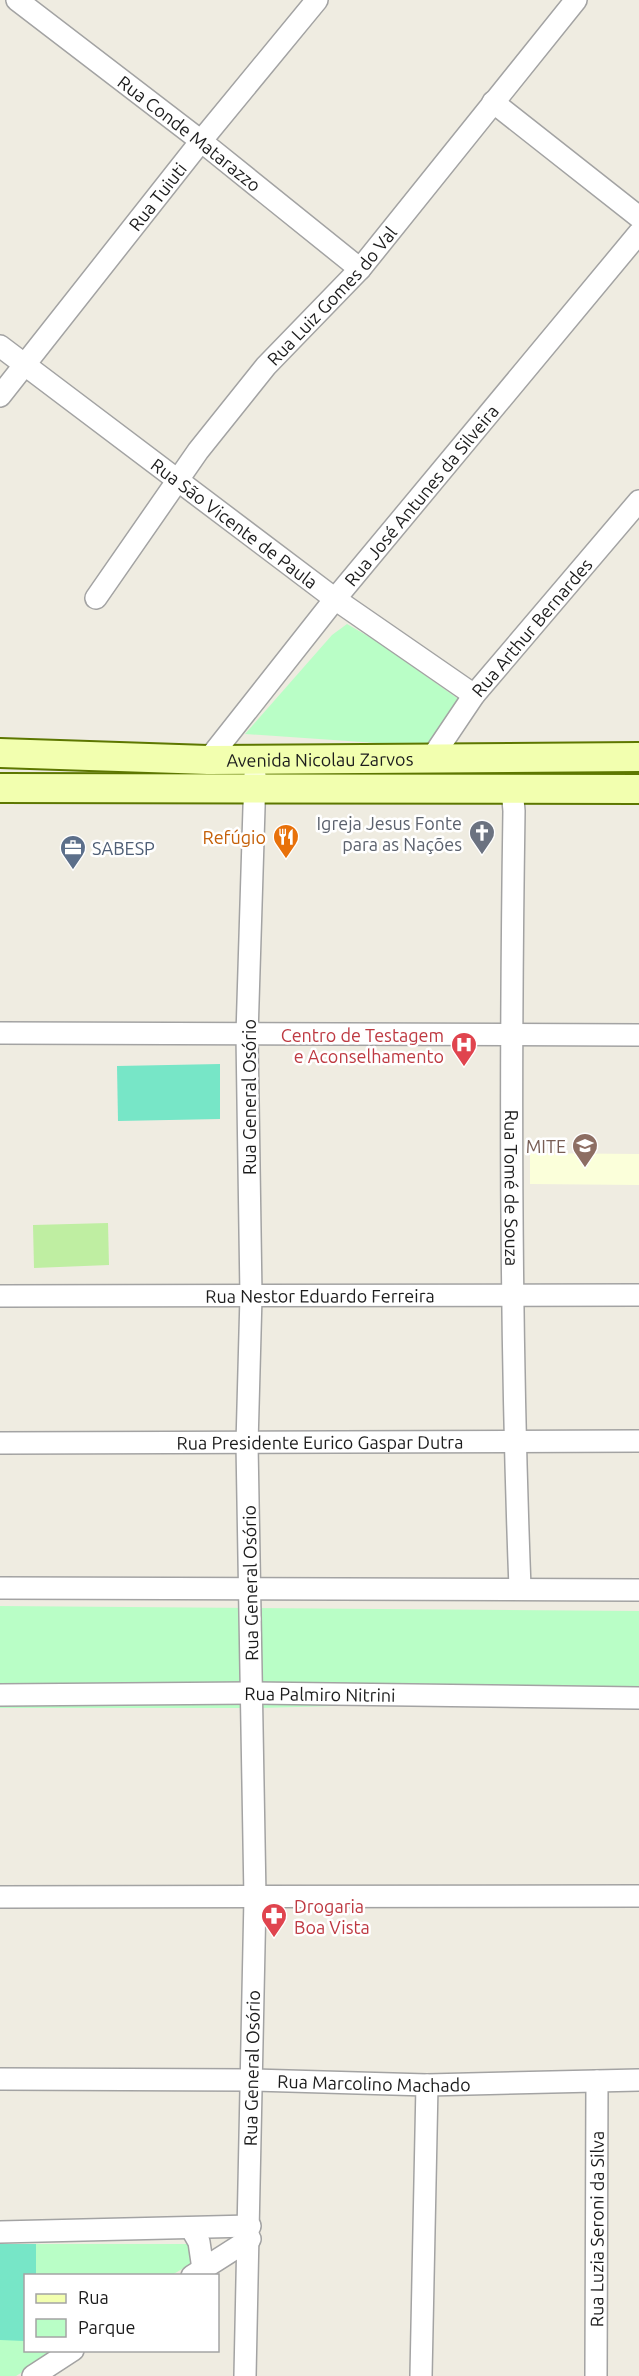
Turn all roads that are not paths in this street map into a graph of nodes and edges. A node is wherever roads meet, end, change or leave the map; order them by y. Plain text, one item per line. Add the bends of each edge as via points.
1 (17, 0) edge
2 (317, 0) edge
3 (576, 0) edge
4 (493, 102) junction
5 (201, 141) junction
6 (639, 217) edge
7 (639, 233) edge
8 (360, 269) junction
9 (0, 346) edge
10 (25, 364) junction
11 (0, 396) edge
12 (177, 481) junction
13 (639, 501) edge
14 (96, 598) dead end
15 (335, 599) junction
16 (474, 695) junction
17 (0, 753) edge
18 (639, 757) edge
19 (510, 758) junction
20 (431, 759) junction
21 (208, 760) junction
22 (255, 760) junction
23 (0, 788) edge
24 (512, 788) junction
25 (255, 789) junction
26 (639, 789) edge
27 (0, 1033) edge
28 (511, 1034) junction
29 (248, 1035) junction
30 (639, 1035) edge
31 (639, 1295) edge
32 (0, 1296) edge
33 (251, 1296) junction
34 (511, 1296) junction
35 (639, 1441) edge
36 (0, 1443) edge
37 (514, 1443) junction
38 (247, 1444) junction
39 (0, 1588) edge
40 (520, 1588) junction
41 (252, 1589) junction
42 (639, 1590) edge
43 (250, 1693) junction
44 (0, 1695) edge
45 (639, 1698) edge
46 (639, 1896) edge
47 (0, 1897) edge
48 (255, 1898) junction
49 (0, 2079) edge
50 (252, 2080) junction
51 (639, 2080) edge
52 (597, 2081) junction
53 (427, 2085) junction
54 (191, 2228) junction
55 (0, 2232) edge
56 (250, 2232) junction
57 (197, 2272) edge
58 (70, 2352) edge
59 (33, 2376) edge
60 (245, 2376) edge
61 (421, 2376) edge
62 (596, 2376) edge

1 - 5 street, Rua Conde Matarazzo
2 - 5 street, Rua Tuiuti
3 - 4 street, Rua Luiz Gomes do Val
4 - 6 street
4 - 8 street, Rua Luiz Gomes do Val
5 - 8 street, Rua Conde Matarazzo
5 - 10 street, Rua Tuiuti
7 - 15 street, Rua José Antunes da Silveira
8 - 12 street, Rua Luiz Gomes do Val via 266,366
9 - 10 street, Rua São Vicente de Paula
10 - 11 street, Rua Tuiuti
10 - 12 street, Rua São Vicente de Paula
12 - 14 street, Rua Luiz Gomes do Val
12 - 15 street, Rua São Vicente de Paula
13 - 16 street, Rua Arthur Bernardes
15 - 16 street, Rua São Vicente de Paula
15 - 21 street, Rua José Antunes da Silveira
16 - 20 street, Rua Arthur Bernardes
17 - 21 main road, Avenida Nicolau Zarvos
18 - 19 main road, Avenida Nicolau Zarvos
19 - 20 main road, Avenida Nicolau Zarvos
19 - 24 main road
20 - 22 main road, Avenida Nicolau Zarvos
21 - 22 main road, Avenida Nicolau Zarvos
22 - 25 street, Rua General Osório
23 - 25 main road, Avenida Nicolau Zarvos
24 - 25 main road, Avenida Nicolau Zarvos
24 - 26 main road, Avenida Nicolau Zarvos
24 - 28 street, Rua Tomé de Souza
25 - 29 street, Rua General Osório
27 - 29 street
28 - 29 street
28 - 30 street
28 - 34 street, Rua Tomé de Souza
29 - 33 street, Rua General Osório
31 - 34 street, Rua Nestor Eduardo Ferreira
32 - 33 street, Rua Nestor Eduardo Ferreira
33 - 34 street, Rua Nestor Eduardo Ferreira
33 - 38 street, Rua General Osório
34 - 37 street, Rua Tomé de Souza
35 - 37 street, Rua Presidente Eurico Gaspar Dutra
36 - 38 street, Rua Presidente Eurico Gaspar Dutra
37 - 38 street, Rua Presidente Eurico Gaspar Dutra
37 - 40 street, Rua Tomé de Souza
38 - 41 street, Rua General Osório
39 - 41 street
40 - 41 street
40 - 42 street
41 - 43 street, Rua General Osório
43 - 44 street, Rua Palmiro Nitrini
43 - 45 street, Rua Palmiro Nitrini
43 - 48 street, Rua General Osório
46 - 48 street
47 - 48 street
48 - 50 street, Rua General Osório
49 - 50 street, Rua Marcolino Machado
50 - 53 street, Rua Marcolino Machado
50 - 56 street, Rua General Osório
51 - 52 street, Rua Marcolino Machado
52 - 53 street, Rua Marcolino Machado
52 - 62 street, Rua Luzia Seroni da Silva
53 - 61 street
54 - 55 street
54 - 56 street
54 - 57 street via 199,2242
56 - 57 street
56 - 60 street, Rua General Osório
58 - 59 street

